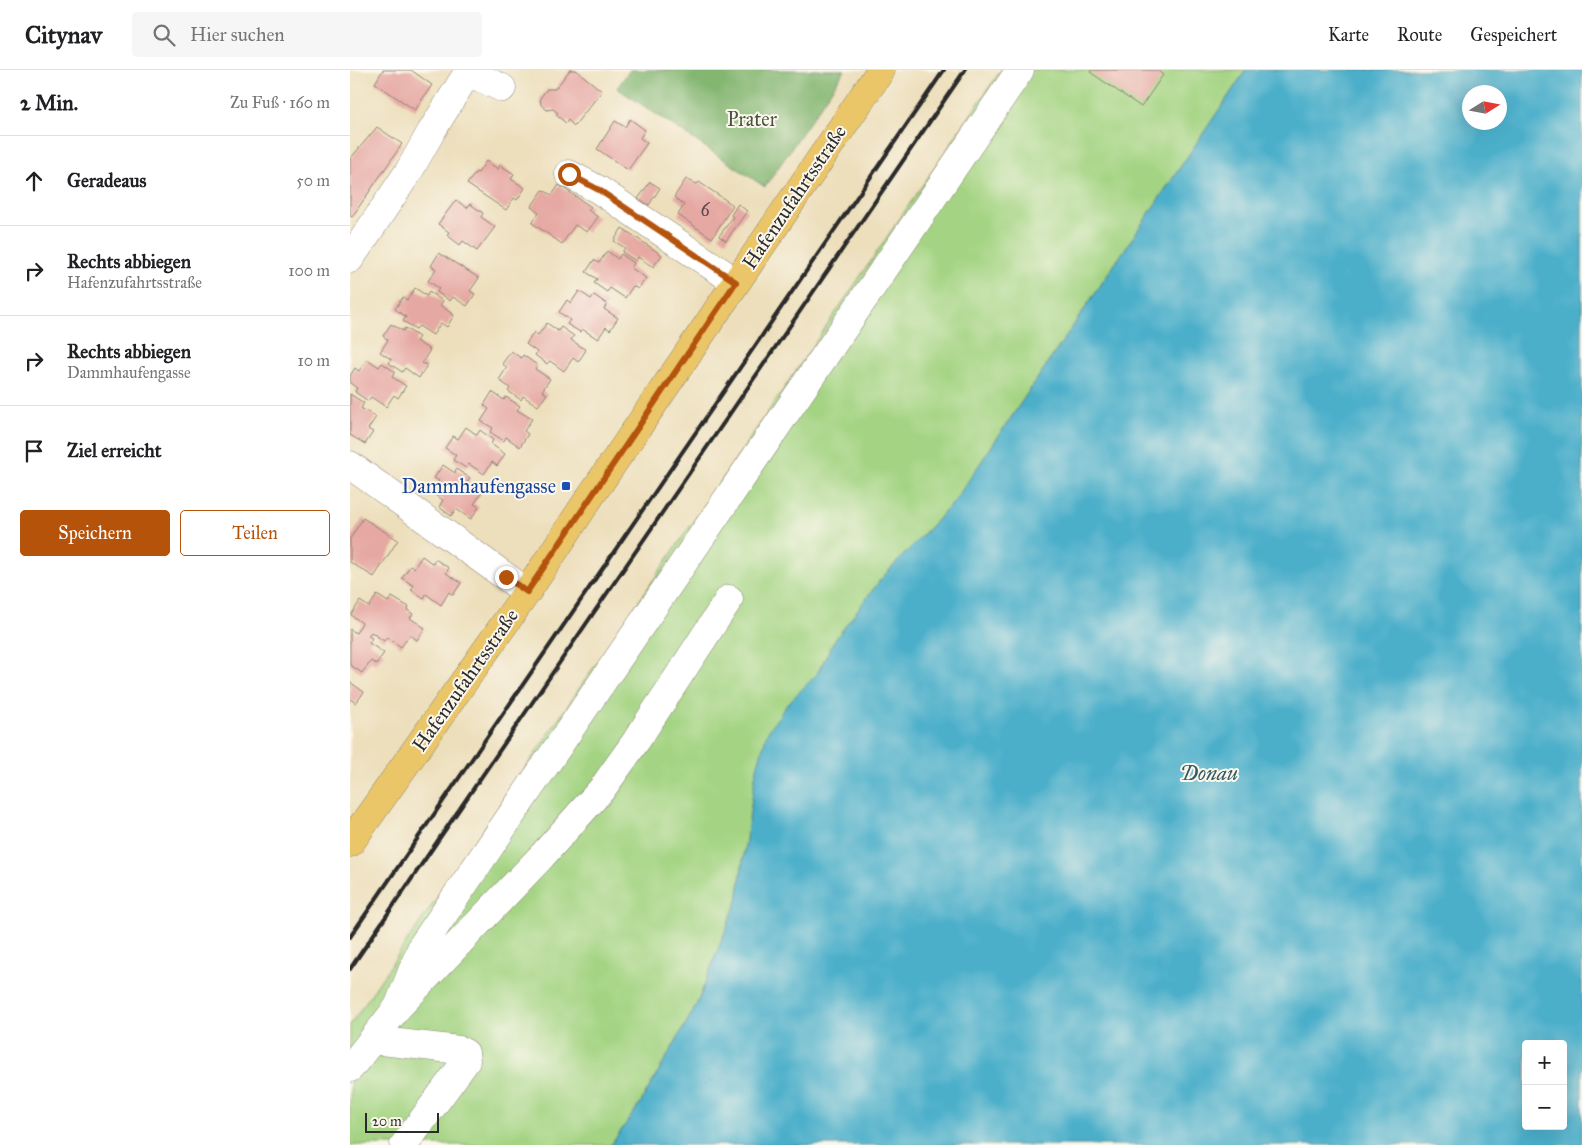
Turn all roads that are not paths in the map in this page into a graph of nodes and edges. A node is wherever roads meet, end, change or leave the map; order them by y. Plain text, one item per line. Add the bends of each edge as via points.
1 (881, 70) edge
2 (1020, 70) edge
3 (502, 88) dead end
4 (569, 174) dead end
5 (350, 259) edge
6 (736, 282) junction
7 (350, 465) edge
8 (527, 592) junction
9 (729, 598) dead end
10 (350, 843) edge
11 (398, 1007) junction
12 (372, 1040) junction
13 (350, 1068) edge
14 (404, 1145) edge

1 - 6 main road, Hafenzufahrtsstraße
2 - 11 street via 422,946
3 - 5 street via 468,72 409,171
4 - 6 street via 599,190
6 - 8 main road, Hafenzufahrtsstraße
7 - 8 street
8 - 10 main road, Hafenzufahrtsstraße
9 - 11 street via 602,789
11 - 12 street
12 - 13 street
12 - 14 street via 459,1050 465,1054 466,1061

